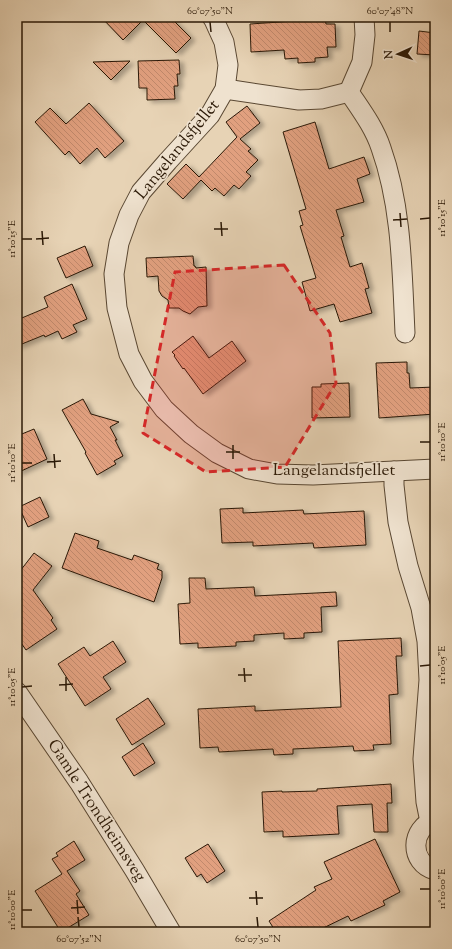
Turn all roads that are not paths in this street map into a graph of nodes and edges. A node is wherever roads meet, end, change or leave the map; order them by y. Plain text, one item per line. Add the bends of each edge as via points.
1 (212, 17) edge
2 (364, 17) edge
3 (225, 89) junction
4 (349, 92) junction
5 (405, 333) dead end
6 (435, 469) edge
7 (394, 471) junction
8 (17, 692) edge
9 (432, 821) edge
10 (435, 870) edge
11 (171, 932) edge

1 - 3 street, Langelandsfjellet via 224,42 228,65
2 - 4 street via 362,62
3 - 4 street, Langelandsfjellet via 299,100 321,99
3 - 7 street, Langelandsfjellet via 210,115 142,192 129,215 119,243 114,274 117,308 129,354 143,381 164,409 191,434 218,453 249,469 277,474 314,475
4 - 5 street via 371,125 381,147 391,182 400,238
6 - 7 street, Langelandsfjellet
7 - 9 street via 398,522 427,641 429,680 423,759 426,802
8 - 11 street, Gamle Trondheimsveg via 79,782
9 - 10 street via 418,835 416,844 420,859

